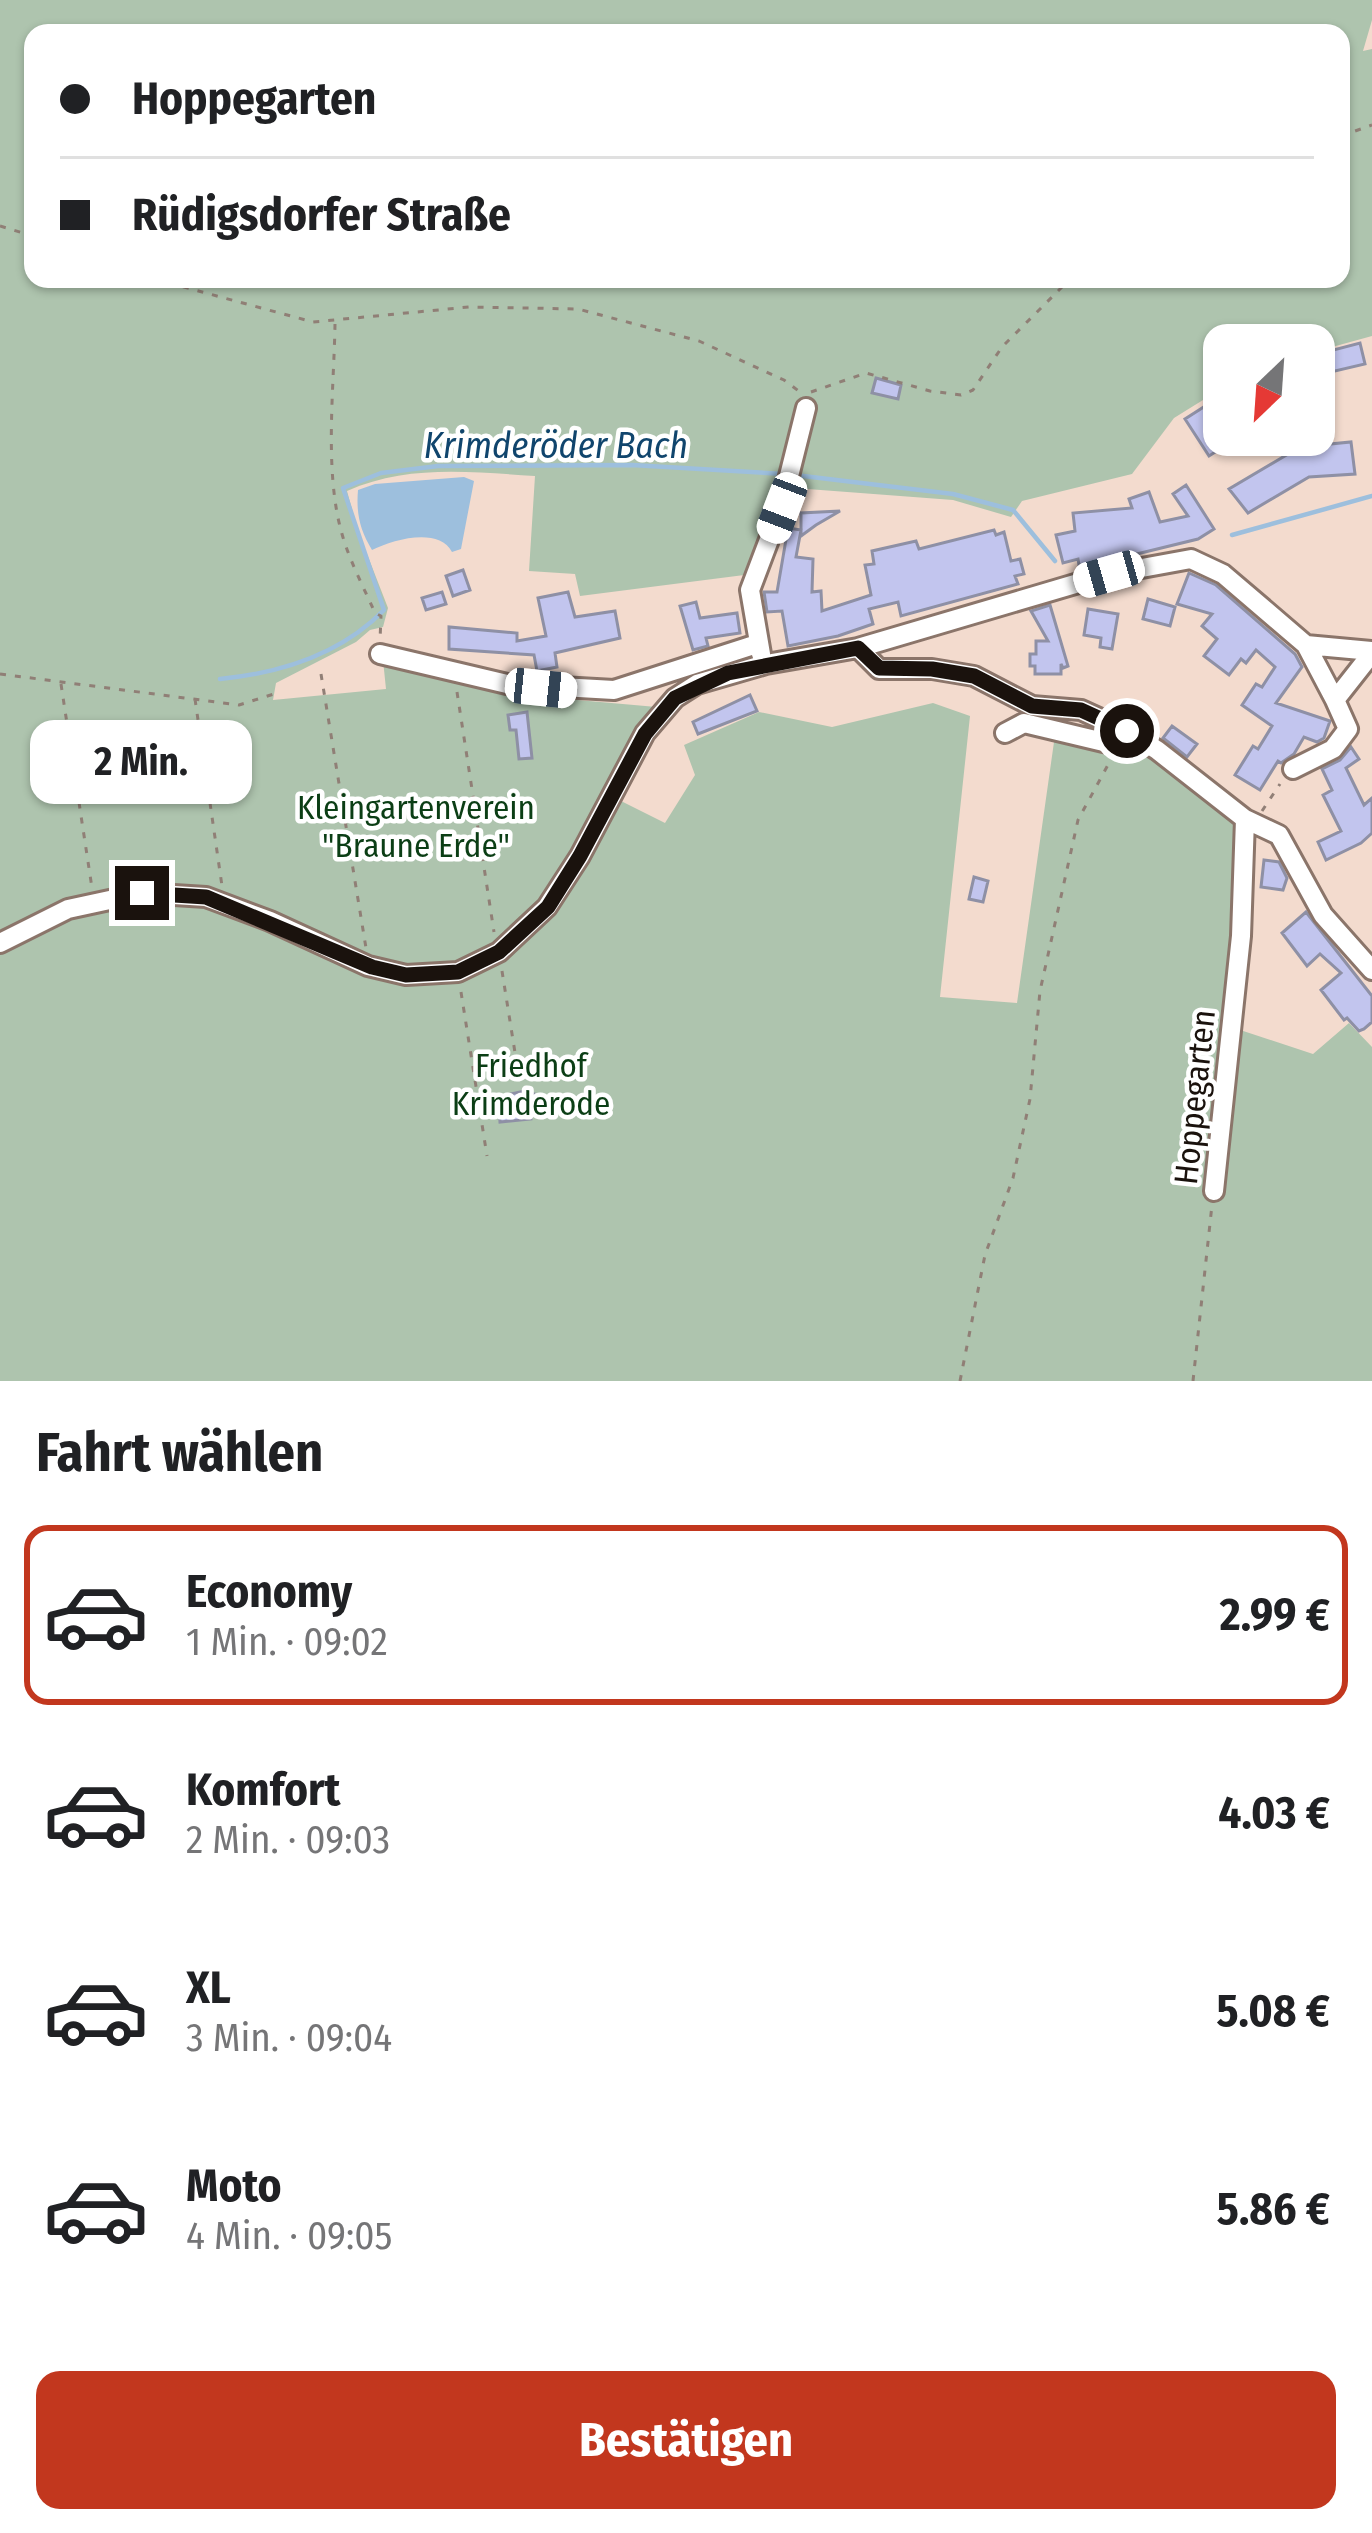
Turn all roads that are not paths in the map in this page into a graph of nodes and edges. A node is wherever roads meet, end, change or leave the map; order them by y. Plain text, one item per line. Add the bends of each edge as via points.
1 (806, 408) dead end
2 (757, 644) junction
3 (1306, 645) junction
4 (858, 648) junction
5 (1372, 652) edge
6 (380, 655) road end
7 (766, 664) junction
8 (1335, 700) junction
9 (1005, 733) dead end
10 (1120, 738) junction
11 (1293, 769) road end
12 (1250, 820) junction
13 (0, 943) edge
14 (1372, 970) edge
15 (1214, 1191) road end

1 - 2 street via 750,590
2 - 6 street via 614,690 507,684
2 - 7 street
3 - 4 street via 1223,574 1191,559 1109,574
3 - 5 street
3 - 8 street
4 - 7 street
4 - 10 street via 879,668 974,676 1032,706 1081,710
5 - 8 street
7 - 13 street via 697,684 658,714 548,907 499,952 458,972 406,975 372,967 206,897 142,893 68,909
8 - 11 street via 1348,729 1333,749
9 - 10 street via 1024,723
10 - 12 street
12 - 14 street via 1279,835 1323,915
12 - 15 street, Hoppegarten

